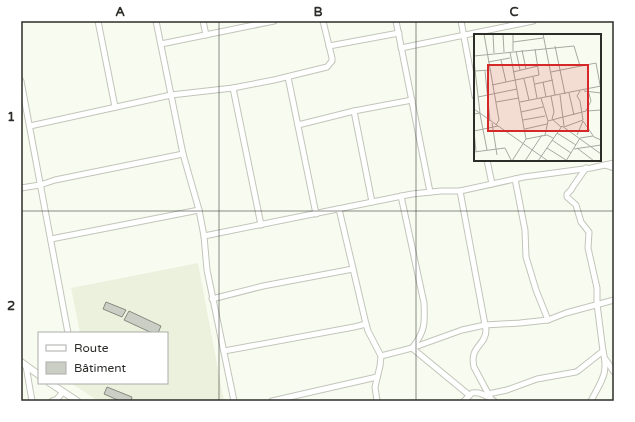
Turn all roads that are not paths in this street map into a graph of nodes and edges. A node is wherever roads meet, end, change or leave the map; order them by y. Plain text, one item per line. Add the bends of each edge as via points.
1 (98, 21) edge
2 (156, 21) edge
3 (203, 21) edge
4 (244, 21) edge
5 (274, 21) edge
6 (324, 21) edge
7 (396, 21) edge
8 (461, 21) edge
9 (533, 21) edge
10 (245, 27) junction
11 (399, 33) junction
12 (206, 35) junction
13 (463, 35) junction
14 (161, 44) junction
15 (329, 46) junction
16 (401, 48) junction
17 (288, 77) junction
18 (21, 81) edge
19 (233, 88) junction
20 (474, 91) edge
21 (171, 95) junction
22 (412, 100) junction
23 (115, 107) junction
24 (354, 111) junction
25 (298, 125) junction
26 (30, 126) junction
27 (183, 154) junction
28 (487, 161) edge
29 (614, 163) edge
30 (604, 165) junction
31 (586, 168) junction
32 (614, 168) edge
33 (515, 179) junction
34 (492, 184) junction
35 (40, 185) junction
36 (21, 188) edge
37 (460, 191) junction
38 (430, 192) junction
39 (401, 196) junction
40 (372, 202) junction
41 (339, 209) junction
42 (199, 210) junction
43 (316, 214) junction
44 (261, 225) junction
45 (204, 236) junction
46 (51, 239) junction
47 (352, 269) junction
48 (212, 299) junction
49 (614, 300) edge
50 (597, 304) junction
51 (548, 320) junction
52 (366, 324) junction
53 (485, 325) junction
54 (68, 332) edge
55 (412, 348) junction
56 (224, 351) junction
57 (603, 351) junction
58 (381, 356) junction
59 (605, 359) junction
60 (24, 364) edge
61 (614, 372) edge
62 (38, 374) edge
63 (377, 377) junction
64 (54, 384) edge
65 (63, 392) junction
66 (469, 395) junction
67 (491, 398) edge
68 (32, 401) edge
69 (52, 401) edge
70 (76, 401) edge
71 (234, 401) edge
72 (272, 401) edge
73 (377, 401) edge
74 (464, 401) edge
75 (591, 401) edge

1 - 23 street
2 - 14 street
3 - 12 street
4 - 10 street
5 - 10 street
6 - 15 street
7 - 11 street
8 - 13 street
9 - 13 street
10 - 12 street
11 - 15 street
11 - 16 street
12 - 14 street
13 - 16 street
13 - 20 street
14 - 21 street
15 - 17 street via 332,61 327,67
16 - 22 street
17 - 19 street
17 - 25 street
18 - 26 street
19 - 21 street
19 - 44 street
21 - 23 street
21 - 27 street
22 - 24 street
22 - 38 street
23 - 26 street
24 - 25 street
24 - 40 street
25 - 43 street
26 - 35 street
27 - 35 street
27 - 42 street
28 - 34 street
29 - 30 street
30 - 31 street
30 - 32 street
31 - 33 street
31 - 50 street via 567,197 576,205 581,222 589,232 588,248 597,288
33 - 34 street
33 - 51 street via 525,230 526,257
34 - 37 street
35 - 36 street
35 - 46 street
37 - 38 street
37 - 53 street
38 - 39 street
39 - 40 street
39 - 55 street via 424,303 423,328
40 - 41 street
41 - 43 street
41 - 47 street
42 - 45 street
42 - 46 street
43 - 44 street
44 - 45 street
45 - 48 street
46 - 54 street
47 - 48 street via 262,286
47 - 52 street
48 - 56 street
49 - 50 street
50 - 51 street
50 - 57 street
51 - 53 street
52 - 56 street
52 - 58 street
53 - 55 street via 462,330
53 - 67 street via 485,336 472,357 474,367
55 - 58 street
55 - 66 street
56 - 71 street
57 - 59 street
57 - 67 street via 579,370 537,379
58 - 63 street
59 - 61 street
59 - 75 street via 603,380
60 - 62 street
60 - 68 street
63 - 72 street
63 - 73 street
64 - 65 street
65 - 69 street
65 - 70 street
66 - 67 street via 482,393
66 - 74 street

